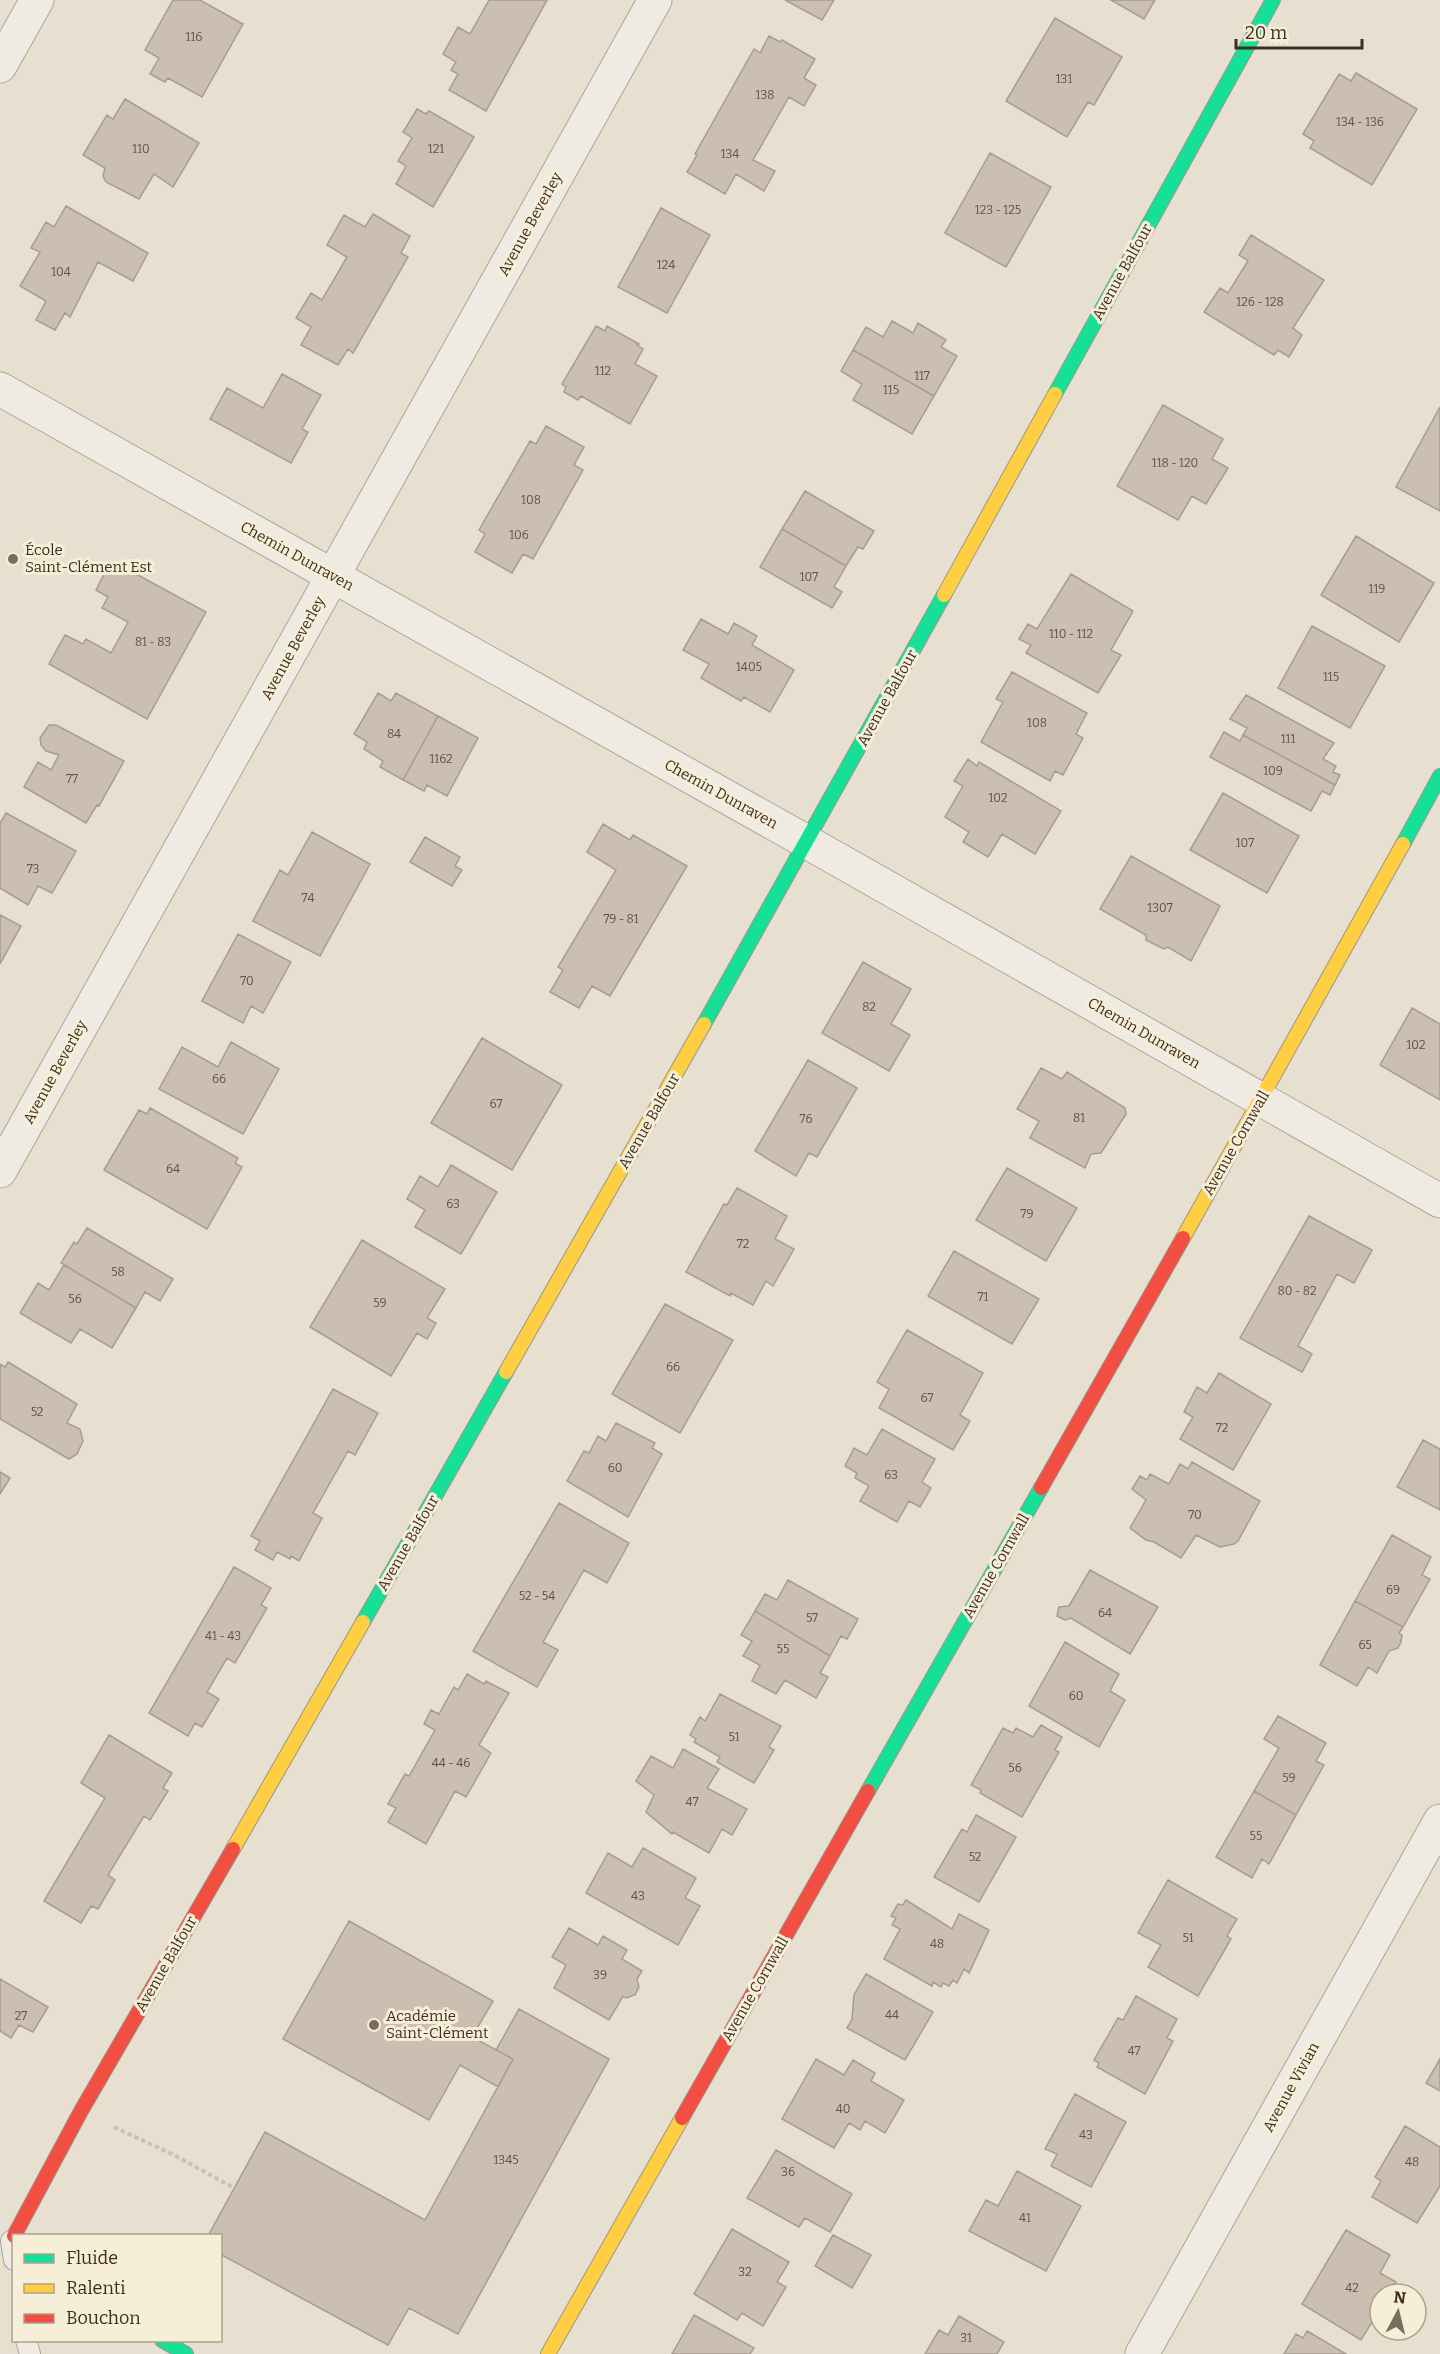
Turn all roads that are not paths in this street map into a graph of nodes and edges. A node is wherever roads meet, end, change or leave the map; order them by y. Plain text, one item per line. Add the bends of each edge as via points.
1 (37, 0) edge
2 (655, 0) edge
3 (1272, 0) edge
4 (0, 66) edge
5 (0, 389) edge
6 (333, 576) junction
7 (1440, 776) edge
8 (807, 842) junction
9 (1261, 1100) junction
10 (0, 1171) edge
11 (1440, 1201) edge
12 (1440, 1821) edge
13 (16, 2234) edge
14 (165, 2342) edge
15 (186, 2354) edge
16 (548, 2354) edge
17 (1142, 2354) edge

1 - 4 street
2 - 6 street, Avenue Beverley
3 - 8 street, Avenue Balfour
5 - 6 street, Chemin Dunraven
6 - 8 street, Chemin Dunraven
6 - 10 street, Avenue Beverley
7 - 9 street, Avenue Cornwall
8 - 9 street, Chemin Dunraven
8 - 13 street, Avenue Balfour via 81,2111
9 - 11 street, Chemin Dunraven
9 - 16 street, Avenue Cornwall
12 - 17 street, Avenue Vivian
14 - 15 street

